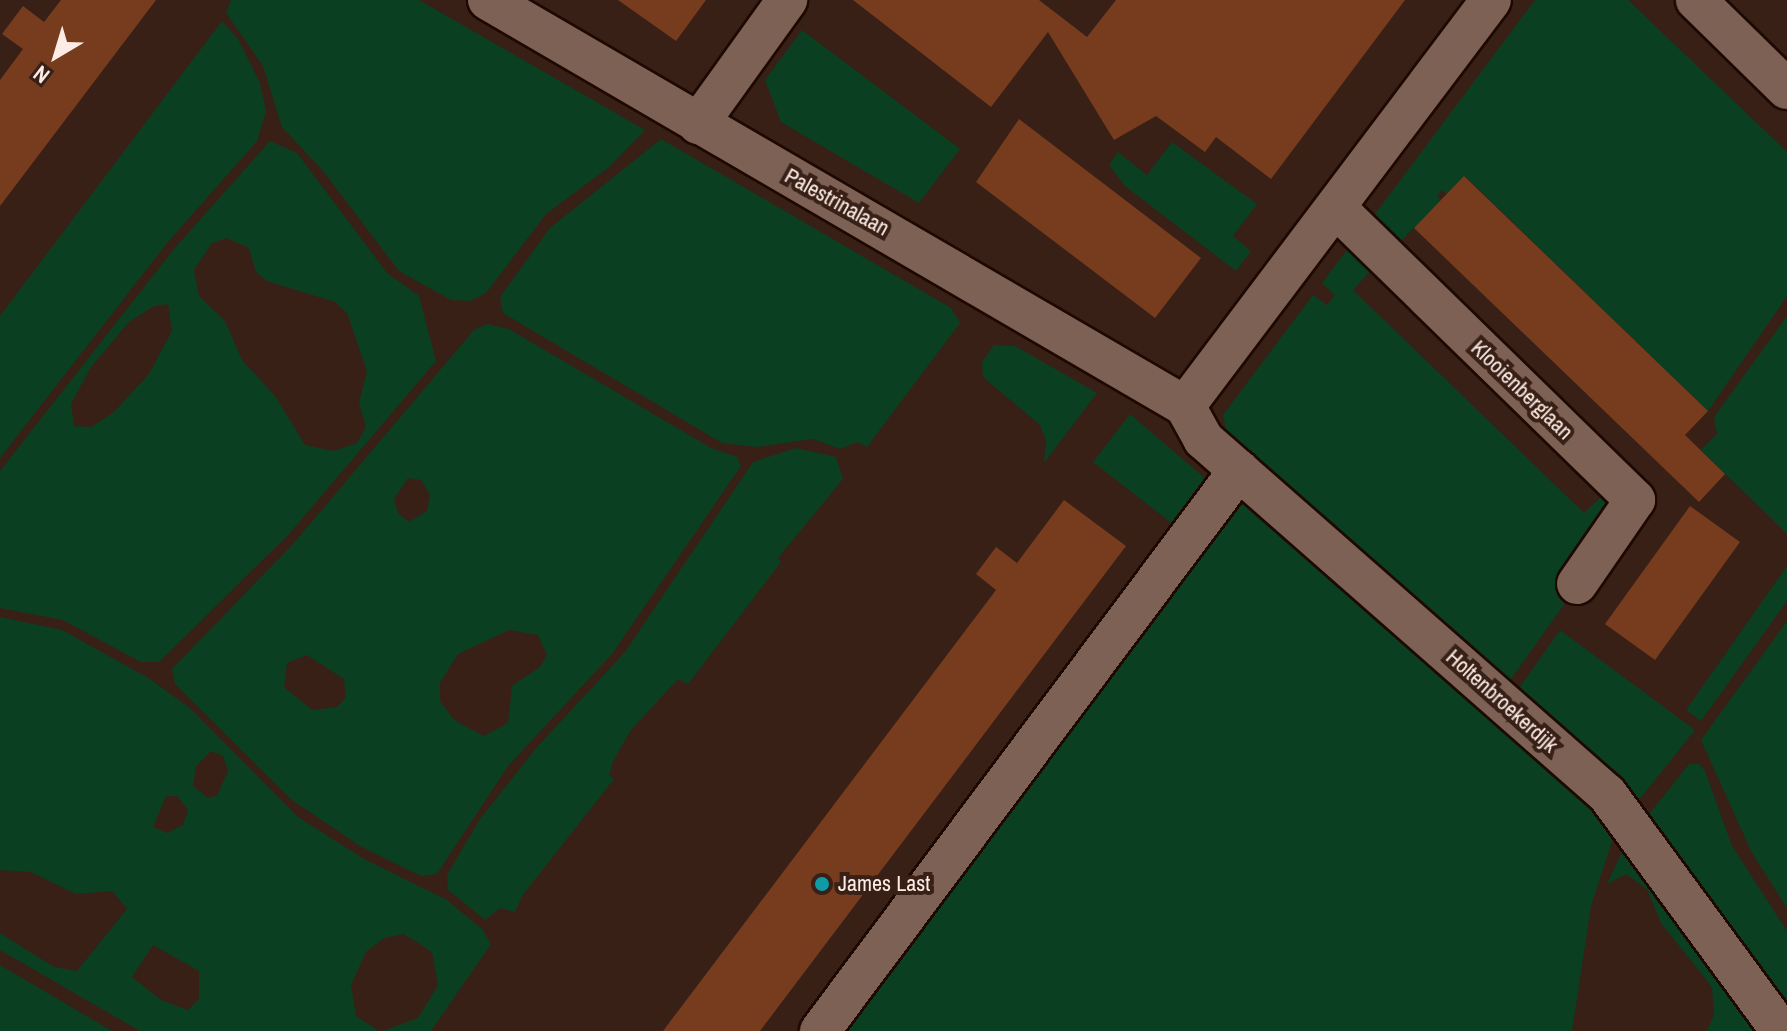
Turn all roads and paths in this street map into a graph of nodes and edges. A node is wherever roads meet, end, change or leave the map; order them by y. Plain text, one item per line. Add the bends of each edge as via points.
1 (488, 0) edge
2 (787, 0) edge
3 (1491, 0) edge
4 (1696, 0) edge
5 (1787, 89) edge
6 (698, 124) junction
7 (1336, 208) junction
8 (1185, 406) junction
9 (1239, 470) junction
10 (1577, 584) dead end
11 (820, 1031) edge
12 (1781, 1031) edge

1 - 6 street, Palestrinalaan
2 - 6 street
3 - 7 street
4 - 5 street
6 - 8 street, Palestrinalaan
7 - 8 street
7 - 10 street, Klooienberglaan via 1635,500
8 - 9 street, Holtenbroekerdijk via 1203,439
9 - 11 street
9 - 12 street, Holtenbroekerdijk via 1607,794

